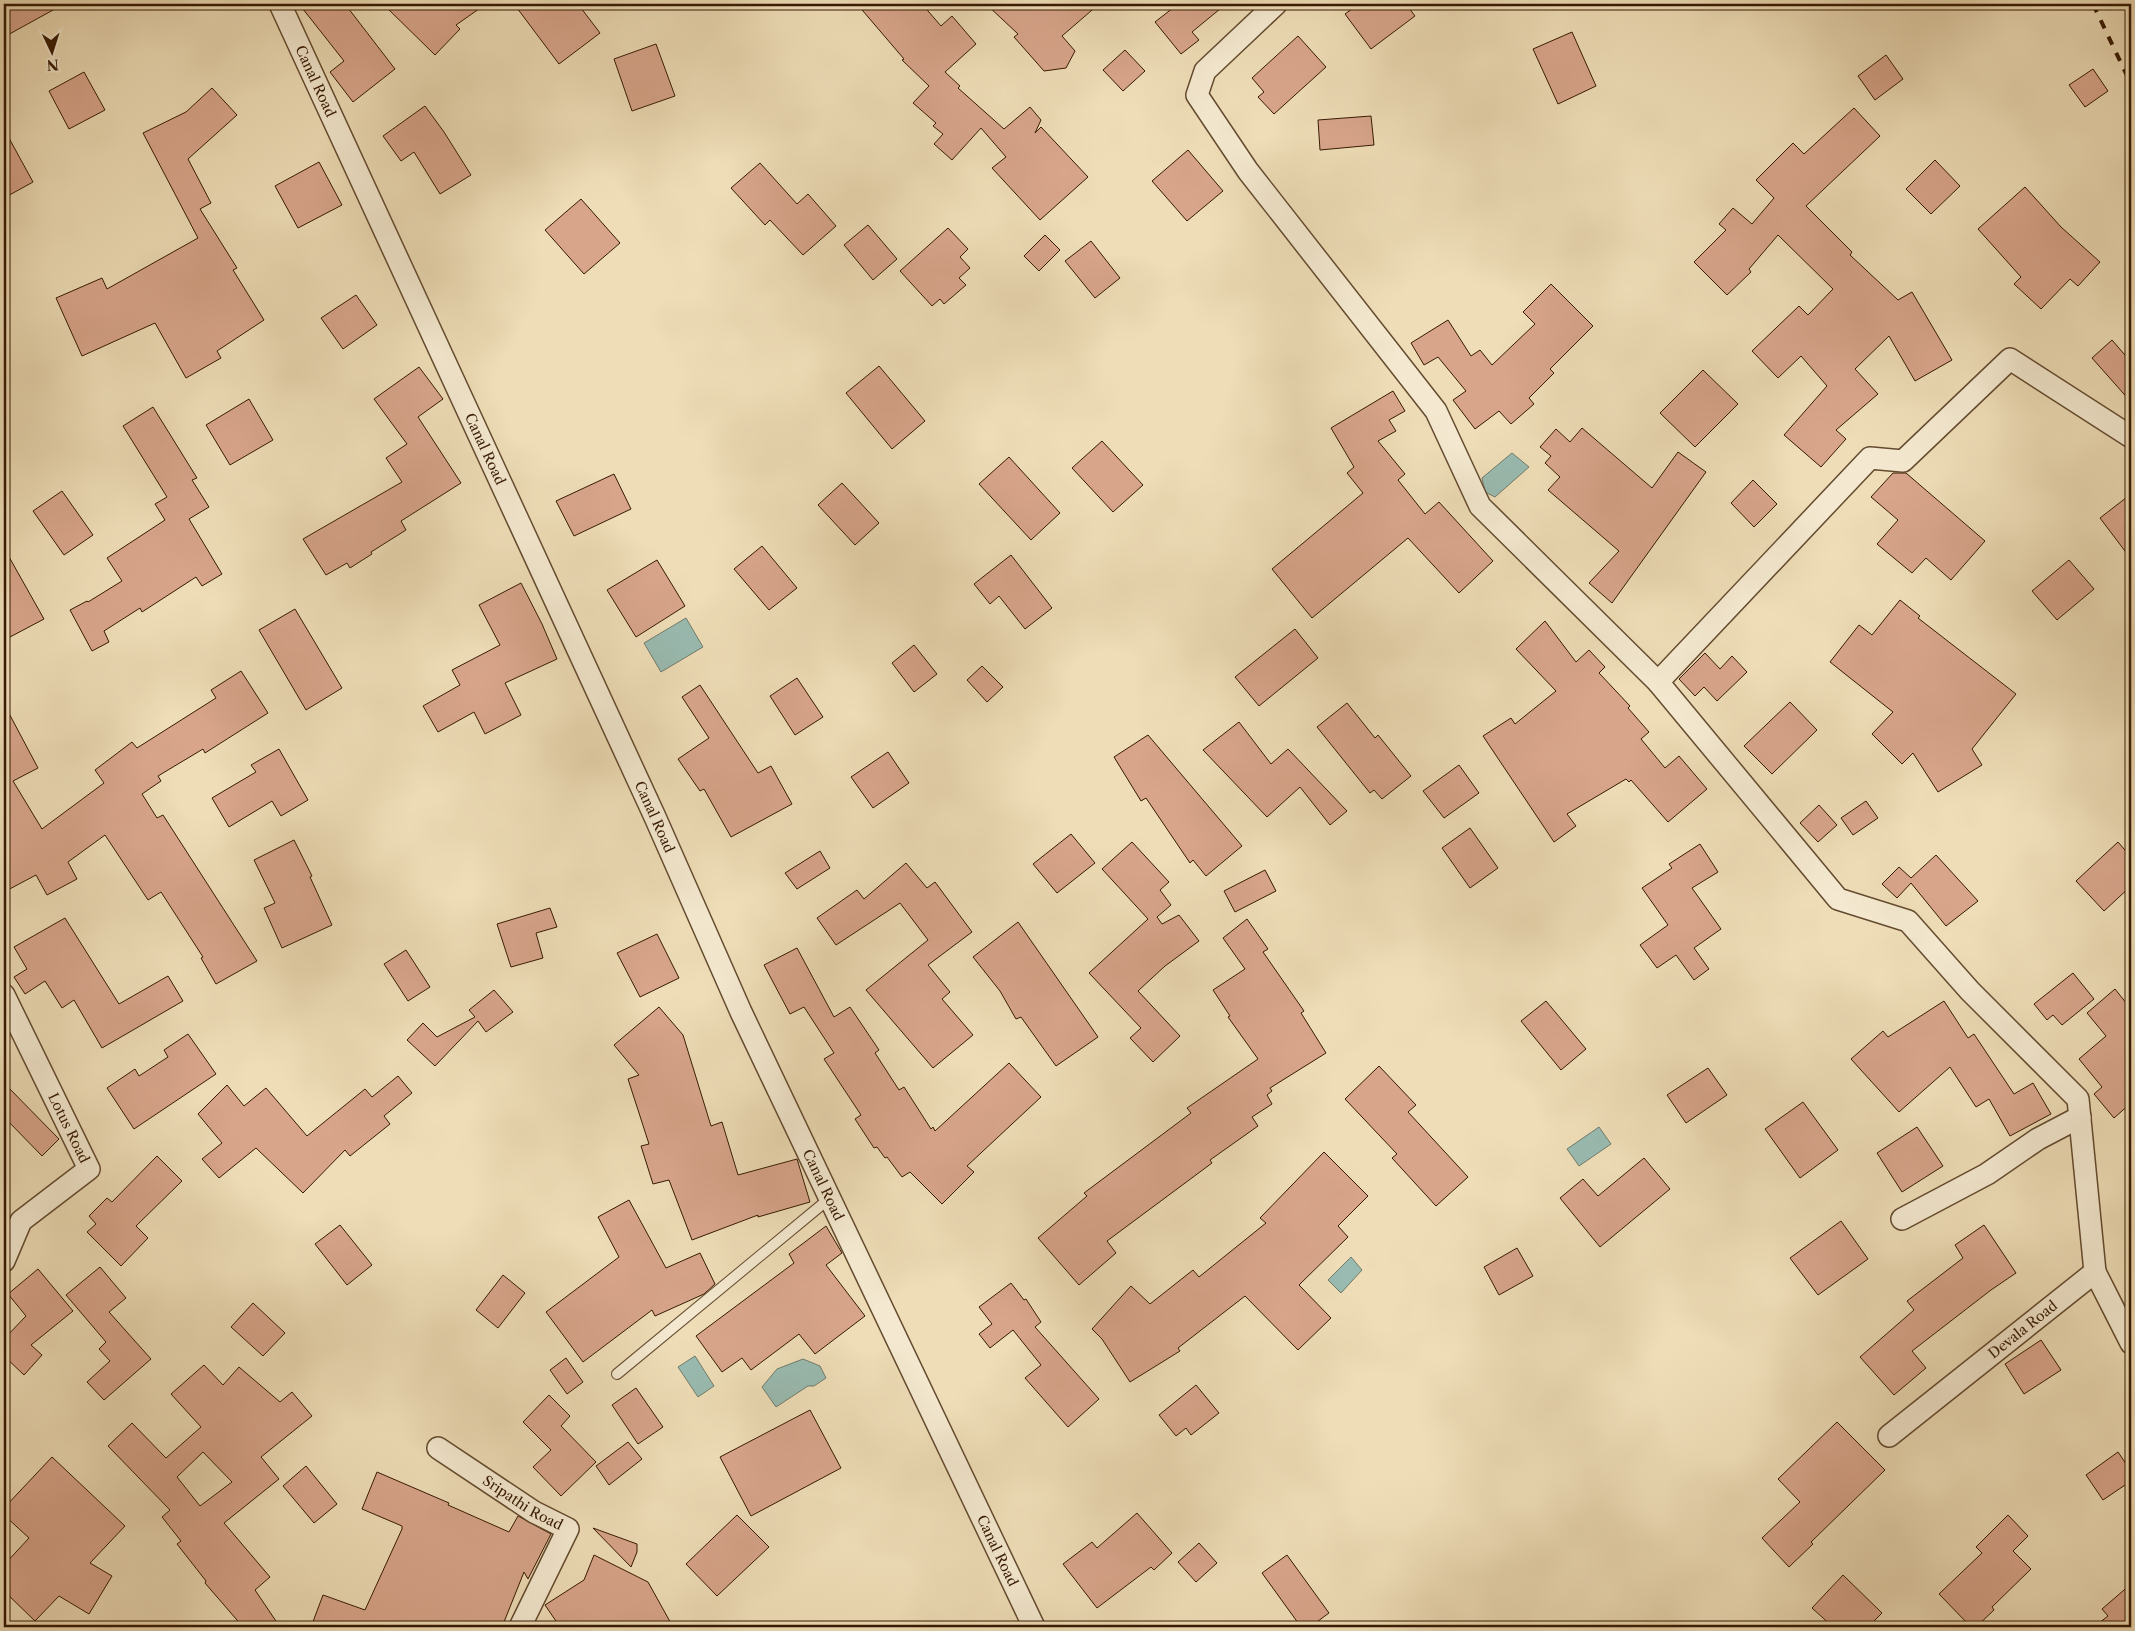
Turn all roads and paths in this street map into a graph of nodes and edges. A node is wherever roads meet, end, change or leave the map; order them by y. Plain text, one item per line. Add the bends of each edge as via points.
1 (280, 4) edge
2 (1276, 4) edge
3 (2131, 437) edge
4 (1658, 682) junction
5 (4, 995) edge
6 (2080, 1117) junction
7 (830, 1198) junction
8 (1902, 1219) dead end
9 (4, 1261) edge
10 (2095, 1272) junction
11 (2131, 1343) edge
12 (617, 1374) dead end
13 (1889, 1436) dead end
14 (438, 1448) dead end
15 (520, 1627) edge
16 (1034, 1627) edge

1 - 7 street, Canal Road via 655,817 741,1012
2 - 4 street via 1205,71 1197,95 1248,171 1436,411 1480,506
3 - 4 street via 2010,358 1903,461 1870,458
4 - 6 street via 1838,899 1908,921 1970,991 2078,1099
5 - 9 street, Lotus Road via 89,1169 21,1221
6 - 8 street via 2038,1139 1987,1174
6 - 10 street
7 - 12 lane
7 - 16 street, Canal Road
10 - 11 street
10 - 13 street, Devala Road
14 - 15 street, Sripathi Road via 534,1512 568,1529

